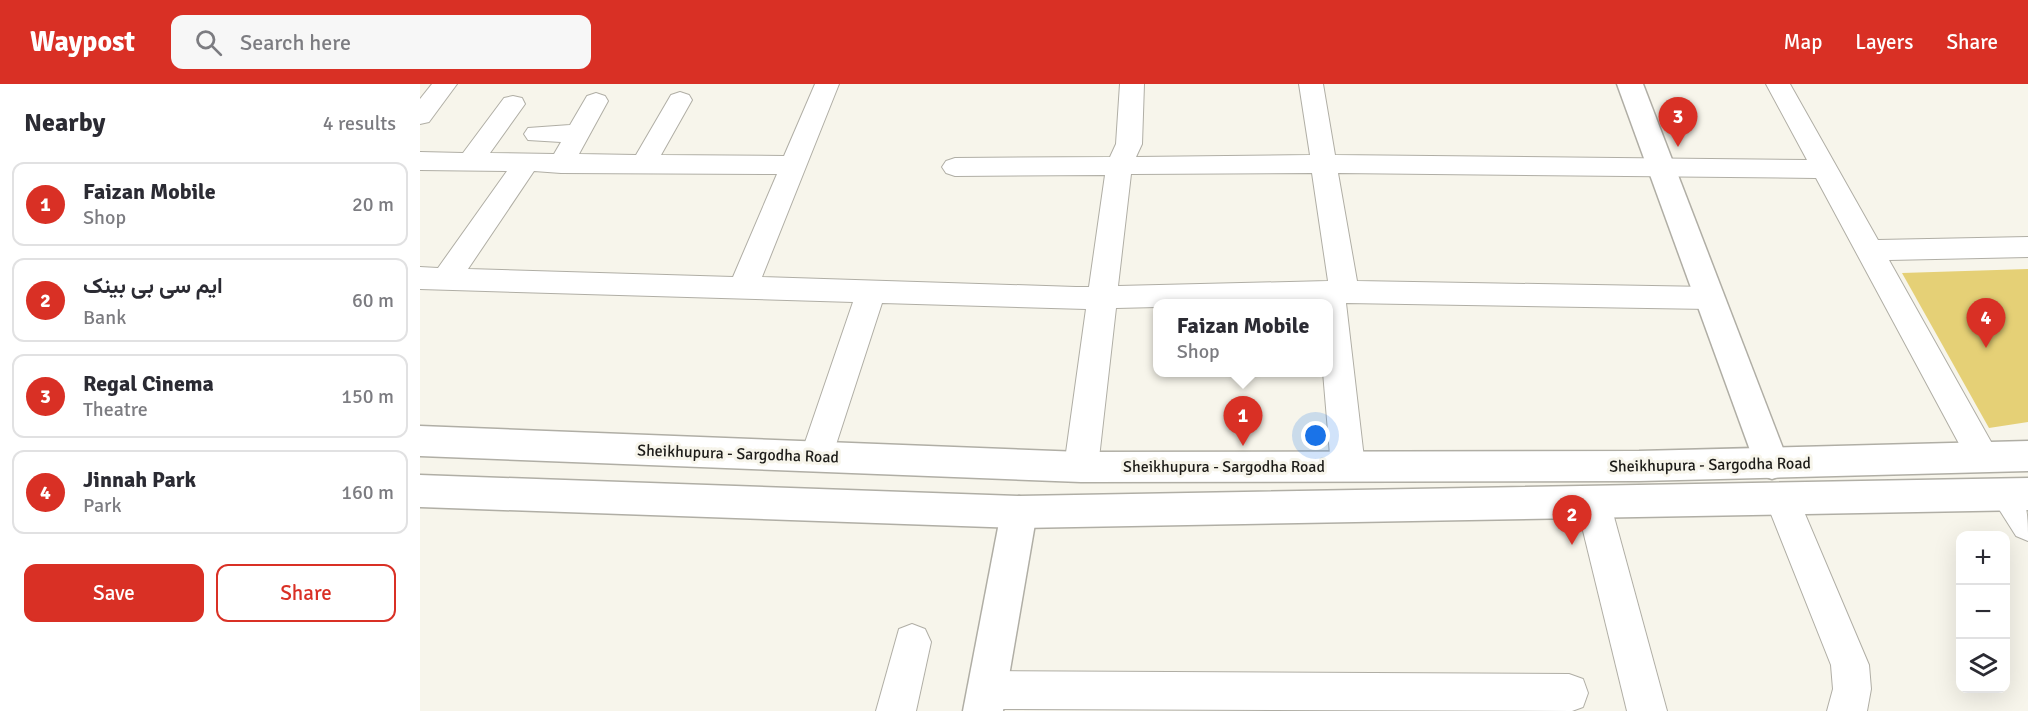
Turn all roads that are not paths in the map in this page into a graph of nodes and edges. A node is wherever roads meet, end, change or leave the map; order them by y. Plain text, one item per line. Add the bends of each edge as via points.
1 (445, 84) edge
2 (827, 84) edge
3 (1132, 84) edge
4 (1311, 84) edge
5 (1630, 84) edge
6 (1778, 84) edge
7 (680, 100) dead end
8 (596, 101) dead end
9 (513, 104) dead end
10 (420, 116) edge
11 (578, 133) junction
12 (537, 134) dead end
13 (420, 161) edge
14 (470, 162) junction
15 (526, 163) junction
16 (561, 164) junction
17 (643, 164) junction
18 (1324, 164) junction
19 (794, 165) junction
20 (1119, 165) junction
21 (955, 167) dead end
22 (1664, 169) junction
23 (1825, 169) junction
24 (2028, 246) edge
25 (1870, 250) junction
26 (433, 278) edge
27 (743, 288) junction
28 (871, 292) junction
29 (1337, 292) junction
30 (1103, 297) junction
31 (1709, 298) junction
32 (420, 441) edge
33 (1983, 456) junction
34 (2028, 456) edge
35 (816, 457) junction
36 (1772, 464) junction
37 (1081, 467) junction
38 (1348, 467) junction
39 (420, 491) edge
40 (2018, 494) edge
41 (1782, 499) junction
42 (1593, 502) junction
43 (1019, 512) junction
44 (2028, 525) edge
45 (912, 642) dead end
46 (1569, 693) dead end
47 (985, 701) edge
48 (896, 711) edge
49 (1647, 711) edge
50 (1847, 711) edge

1 - 10 street
2 - 19 street
3 - 20 street via 1129,144
4 - 18 street
5 - 22 main road
6 - 23 street
7 - 17 street
8 - 11 street
9 - 14 street
11 - 12 street
11 - 16 street
13 - 14 street
14 - 15 street
15 - 16 street
15 - 26 street
16 - 17 street
17 - 19 street
18 - 20 street
18 - 22 street
18 - 29 street
19 - 27 street
20 - 21 street
20 - 30 street
22 - 23 street
22 - 31 main road
23 - 25 street
24 - 25 street
25 - 33 street
26 - 27 street
27 - 28 street
28 - 30 street
28 - 35 street
29 - 30 street
29 - 31 street
29 - 38 street
30 - 37 street
31 - 36 main road
32 - 35 main road, Sheikhupura - Sargodha Road
33 - 34 main road, Sheikhupura - Sargodha Road
33 - 36 main road, Sheikhupura - Sargodha Road
35 - 37 main road, Sheikhupura - Sargodha Road
36 - 38 main road, Sheikhupura - Sargodha Road
37 - 38 main road, Sheikhupura - Sargodha Road
39 - 43 main road
40 - 41 main road
40 - 44 street
41 - 42 main road
41 - 50 street via 1850,665 1852,689
42 - 43 main road
42 - 49 street
43 - 47 main road
45 - 48 street
46 - 47 street

